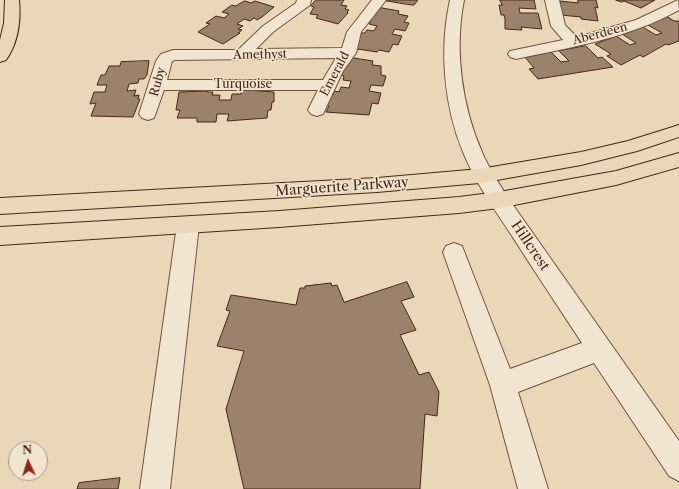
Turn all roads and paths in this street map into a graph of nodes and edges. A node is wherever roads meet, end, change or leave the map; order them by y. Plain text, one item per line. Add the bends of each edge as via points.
1 (12, 0) edge
2 (304, 0) edge
3 (379, 0) edge
4 (457, 0) edge
5 (552, 0) edge
6 (679, 4) edge
7 (574, 42) junction
8 (348, 53) junction
9 (516, 54) dead end
10 (173, 55) joint
11 (241, 55) junction
12 (0, 57) edge
13 (158, 85) junction
14 (328, 85) junction
15 (318, 110) dead end
16 (148, 114) dead end
17 (679, 131) edge
18 (679, 160) edge
19 (484, 174) junction
20 (499, 200) junction
21 (0, 206) edge
22 (188, 225) junction
23 (0, 236) edge
24 (454, 252) dead end
25 (599, 349) junction
26 (503, 385) junction
27 (679, 466) edge
28 (155, 489) edge
29 (534, 489) edge

1 - 12 main road via 11,31
2 - 11 street via 303,5 268,29
3 - 8 street, Emerald via 354,32
4 - 19 street, Hillcrest via 452,38 453,71 472,151
5 - 7 street via 558,26
6 - 7 street, Aberdeen via 662,14 609,34
7 - 9 street, Aberdeen
8 - 11 street, Amethyst
8 - 14 street, Emerald via 334,71
10 - 11 street, Amethyst
10 - 13 street, Ruby via 164,61
13 - 14 street, Turquoise
13 - 16 street, Ruby
14 - 15 street, Emerald
17 - 19 main road, Marguerite Parkway via 586,158
18 - 20 main road, Marguerite Parkway via 616,178
19 - 20 street, Hillcrest
19 - 21 main road, Marguerite Parkway via 362,187
20 - 22 main road, Marguerite Parkway
20 - 25 street, Hillcrest
22 - 23 main road, Marguerite Parkway
22 - 28 street
24 - 26 street
25 - 26 street
25 - 27 street, Hillcrest
26 - 29 street

